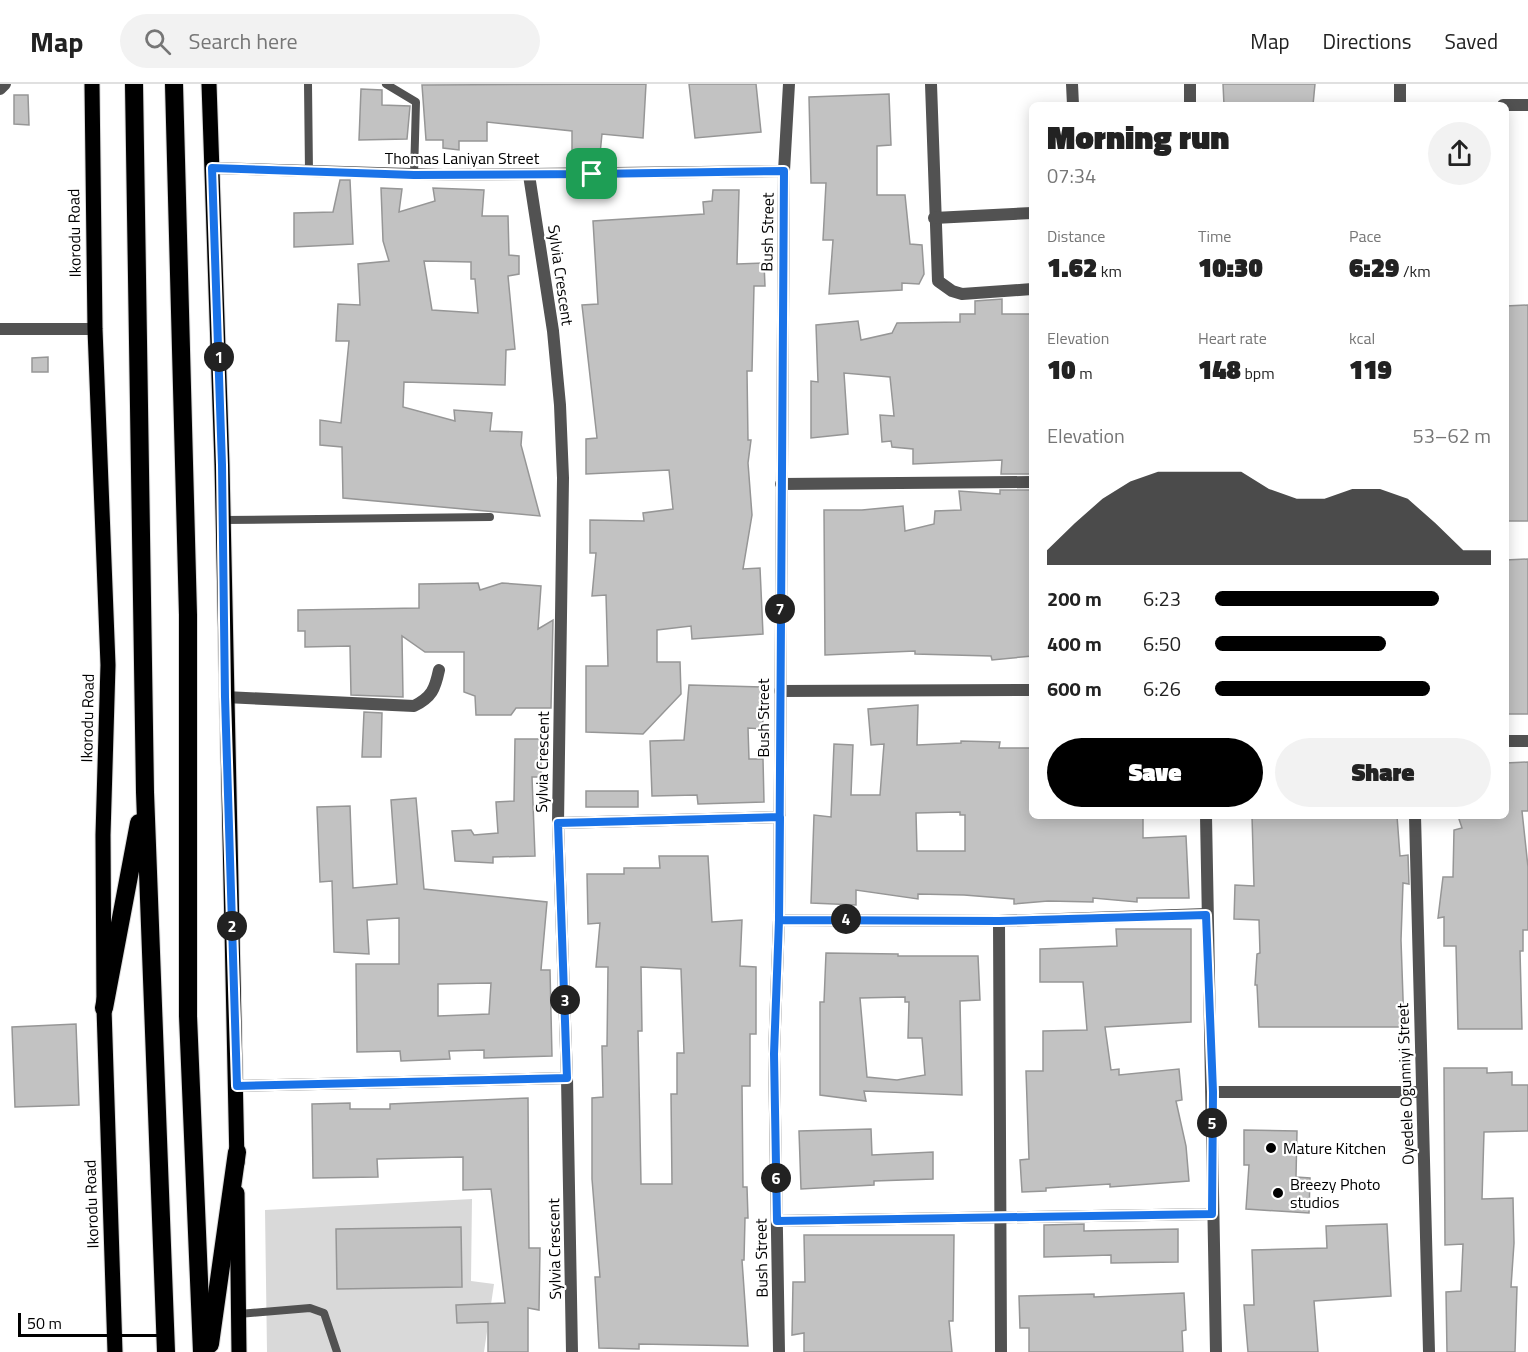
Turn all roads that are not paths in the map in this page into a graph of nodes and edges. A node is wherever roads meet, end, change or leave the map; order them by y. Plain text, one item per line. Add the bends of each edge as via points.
1 (5, 84) edge
2 (92, 84) edge
3 (123, 84) edge
4 (134, 84) edge
5 (174, 84) edge
6 (209, 84) edge
7 (308, 84) edge
8 (386, 84) edge
9 (789, 84) edge
10 (931, 84) edge
11 (1072, 84) edge
12 (1190, 84) edge
13 (1400, 84) edge
14 (0, 89) edge
15 (1072, 102) edge
16 (1190, 102) edge
17 (1400, 102) edge
18 (1509, 105) edge
19 (1528, 105) edge
20 (135, 130) junction
21 (212, 168) junction
22 (784, 171) junction
23 (309, 173) junction
24 (414, 175) junction
25 (529, 175) junction
26 (1029, 213) edge
27 (934, 218) junction
28 (1029, 289) edge
29 (95, 328) junction
30 (0, 329) edge
31 (1029, 482) edge
32 (782, 484) junction
33 (490, 517) dead end
34 (222, 520) junction
35 (439, 670) dead end
36 (1029, 690) edge
37 (780, 691) junction
38 (225, 697) junction
39 (1509, 741) edge
40 (1528, 741) edge
41 (145, 792) junction
42 (780, 817) junction
43 (1206, 819) edge
44 (1415, 819) edge
45 (558, 823) junction
46 (1206, 915) junction
47 (779, 920) junction
48 (999, 921) junction
49 (104, 1008) junction
50 (567, 1078) junction
51 (237, 1086) junction
52 (1213, 1092) junction
53 (1422, 1092) junction
54 (237, 1152) junction
55 (1212, 1214) junction
56 (1000, 1216) junction
57 (777, 1221) junction
58 (239, 1314) junction
59 (115, 1352) edge
60 (166, 1352) edge
61 (202, 1352) edge
62 (209, 1352) edge
63 (239, 1352) edge
64 (337, 1352) edge
65 (572, 1352) edge
66 (779, 1352) edge
67 (1001, 1352) edge
68 (1216, 1352) edge
69 (1429, 1352) edge

1 - 14 street
2 - 29 main road, Ikorodu Road
3 - 20 highway
4 - 20 highway
5 - 61 highway via 188,615 188,1016
6 - 21 main road
7 - 23 lane
8 - 24 lane via 416,102
9 - 22 street, Bush Street
10 - 27 street
11 - 15 street
12 - 16 street
13 - 17 street
18 - 19 street
20 - 41 highway
21 - 23 street, Thomas Laniyan Street
21 - 34 main road
22 - 25 street, Thomas Laniyan Street
22 - 32 street, Bush Street
23 - 24 street, Thomas Laniyan Street
24 - 25 street, Thomas Laniyan Street
25 - 45 street, Sylvia Crescent via 560,405 563,478
26 - 27 street
27 - 28 street via 938,281 962,294
29 - 30 street
29 - 49 main road, Ikorodu Road via 108,665 103,835
31 - 32 street
32 - 37 street, Bush Street
33 - 34 lane
34 - 38 main road
35 - 38 street via 435,690 414,706
36 - 37 street
37 - 42 street, Bush Street
38 - 51 main road
39 - 40 street
41 - 49 highway
41 - 60 highway
42 - 45 street
42 - 47 street, Bush Street
43 - 46 street
44 - 53 street, Oyedele Ogunniyi Street
45 - 50 street, Sylvia Crescent
46 - 48 street
46 - 52 street
47 - 48 street
47 - 57 street, Bush Street via 774,1054
48 - 56 street
49 - 59 main road, Ikorodu Road
50 - 51 street
50 - 65 street, Sylvia Crescent
51 - 54 main road
52 - 53 street
52 - 55 street
53 - 69 street, Oyedele Ogunniyi Street
54 - 58 main road
54 - 62 highway
55 - 56 street
55 - 68 street
56 - 57 street
56 - 67 street
57 - 66 street, Bush Street
58 - 63 main road
58 - 64 lane via 310,1308 324,1313

